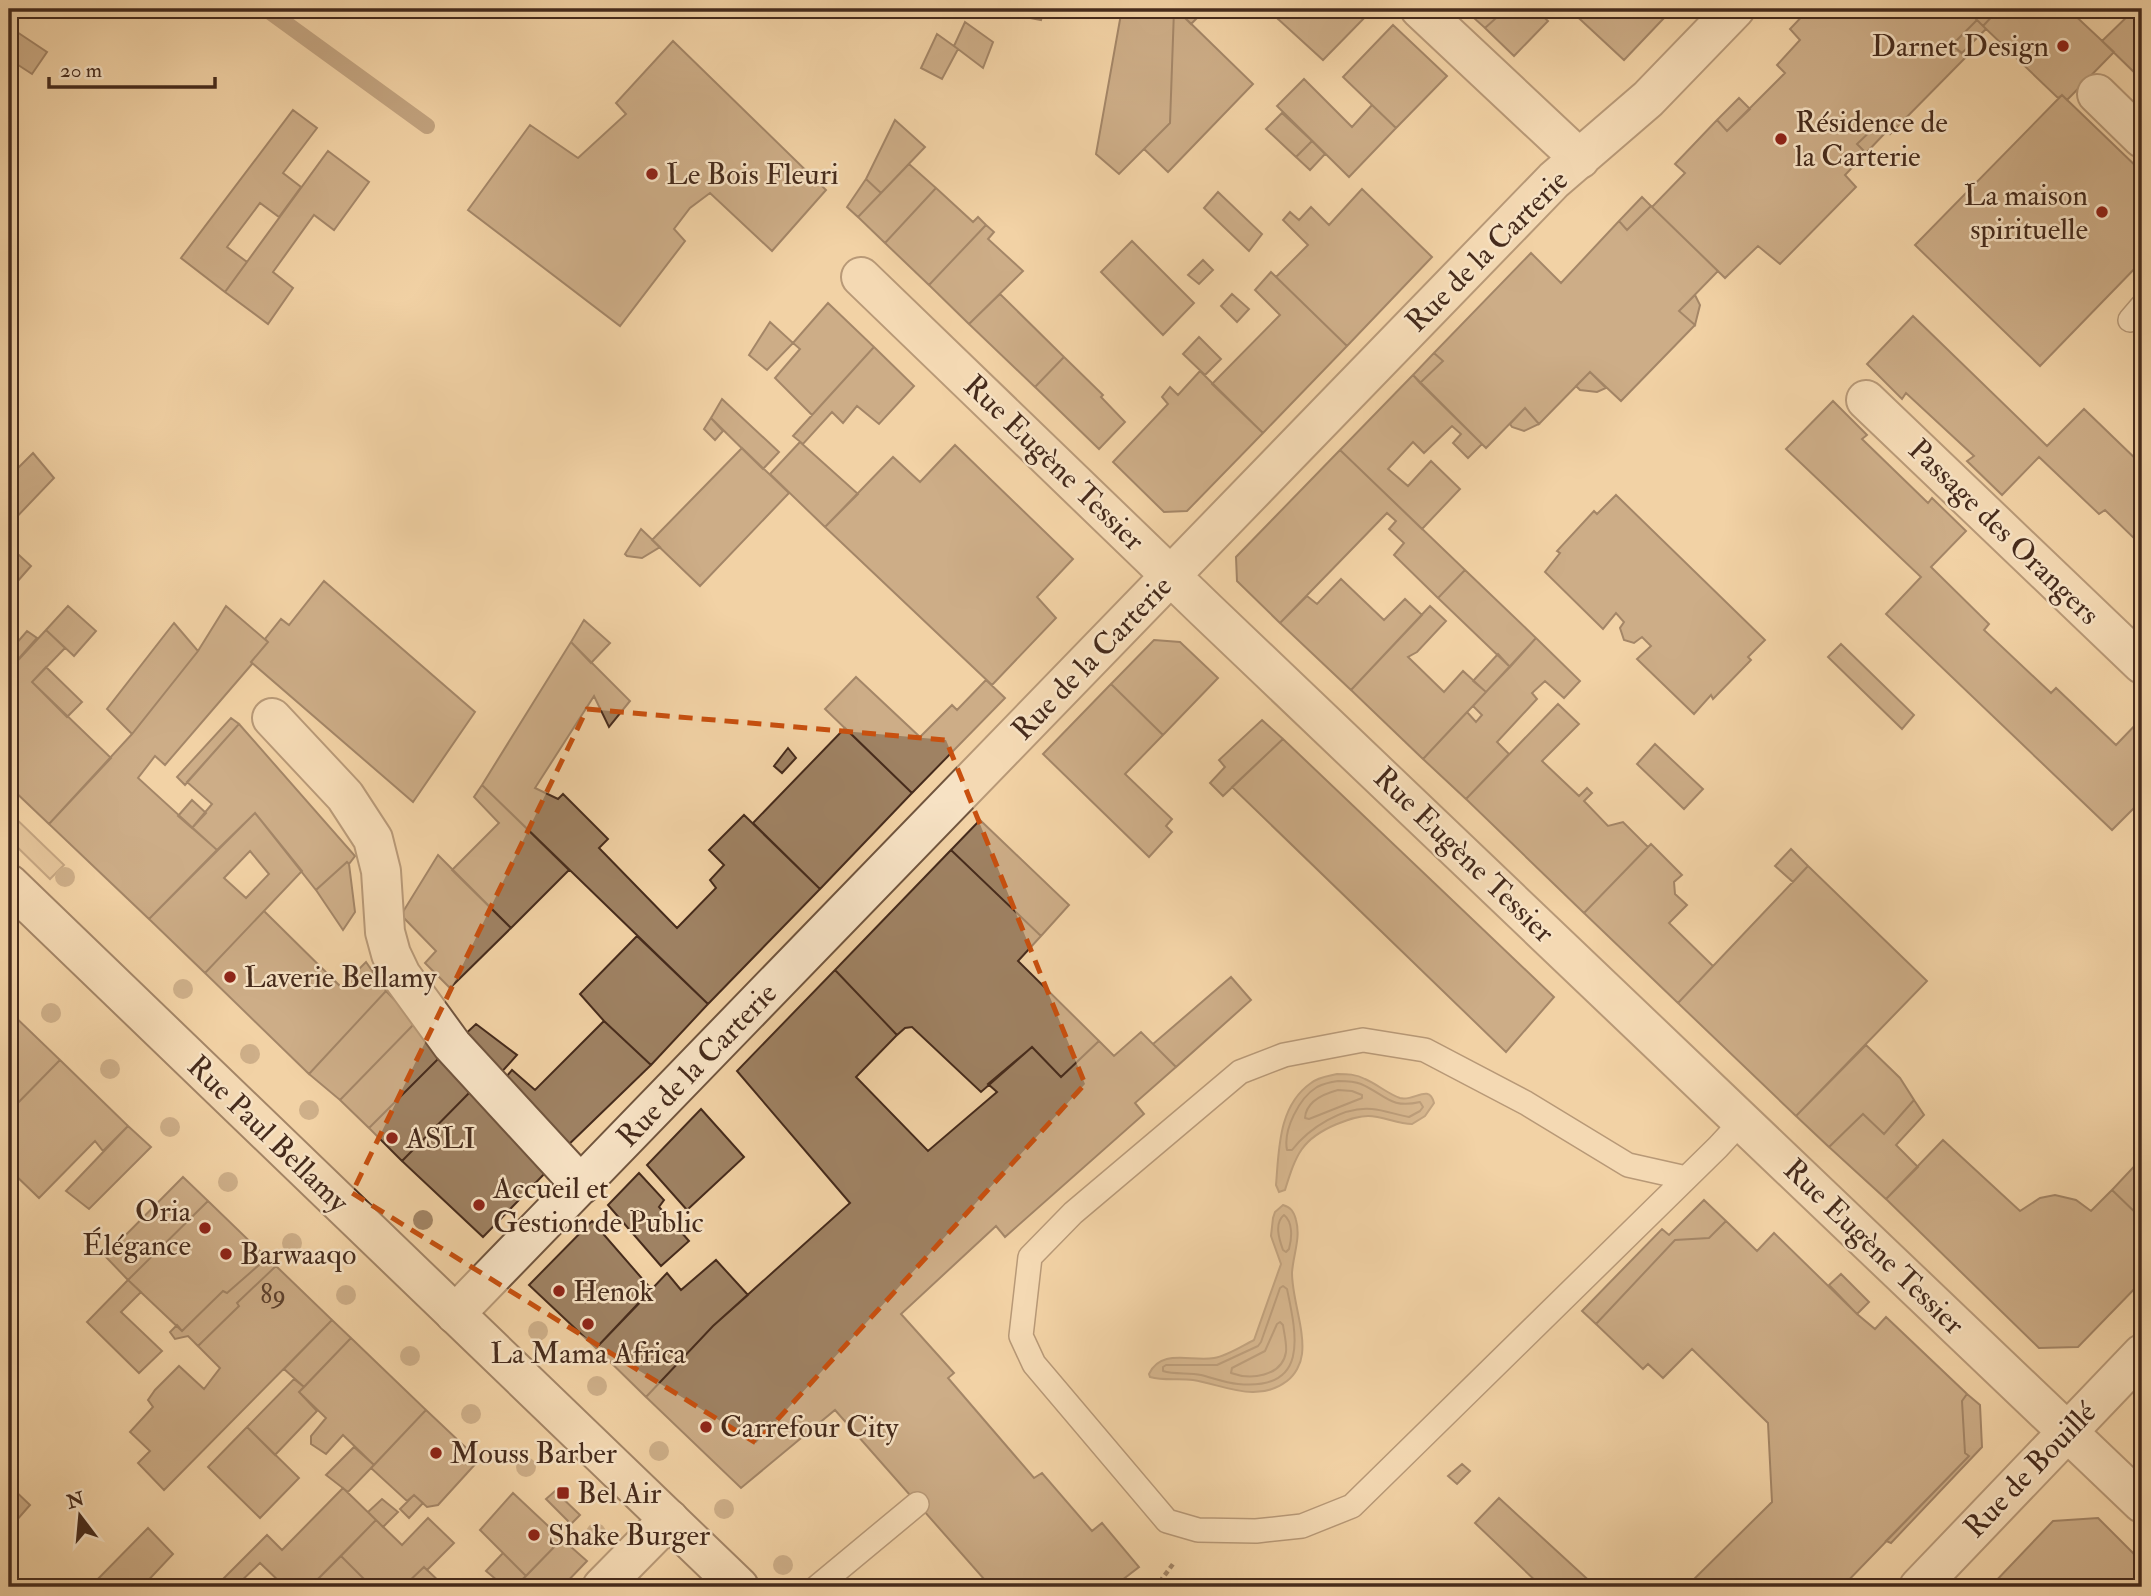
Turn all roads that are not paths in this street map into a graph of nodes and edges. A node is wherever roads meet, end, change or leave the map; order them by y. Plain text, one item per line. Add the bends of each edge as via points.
1 (1420, 9) edge
2 (1735, 9) edge
3 (2096, 94) dead end
4 (2142, 138) edge
5 (1580, 159) junction
6 (862, 277) dead end
7 (1866, 400) dead end
8 (1171, 576) junction
9 (2142, 664) edge
10 (272, 718) dead end
11 (9, 884) edge
12 (1742, 1121) junction
13 (1686, 1178) junction
14 (580, 1185) junction
15 (455, 1314) junction
16 (2142, 1354) edge
17 (2067, 1432) junction
18 (2142, 1503) edge
19 (917, 1504) dead end
20 (669, 1519) junction
21 (602, 1587) edge
22 (739, 1587) edge
23 (817, 1587) edge
24 (1919, 1587) edge

1 - 5 street
2 - 5 street, Rue de la Carterie via 1648,99
3 - 4 street
5 - 8 street, Rue de la Carterie via 1554,180
6 - 8 street, Rue Eugène Tessier
7 - 9 street, Passage des Orangers
8 - 12 street, Rue Eugène Tessier
8 - 14 street, Rue de la Carterie
10 - 14 street via 345,796 373,839 391,954 419,1003
11 - 15 street, Rue Paul Bellamy
12 - 13 lane
12 - 17 street, Rue Eugène Tessier
13 - 13 lane via 1352,1506 1302,1526 1198,1530 1167,1521 1034,1364 1021,1336 1030,1257 1073,1213 1240,1072 1284,1055 1363,1040 1425,1050 1526,1103 1628,1165
14 - 15 street, Rue de la Carterie
15 - 20 street, Rue Paul Bellamy
16 - 17 street, Rue de Bouillé
17 - 18 street, Rue Eugène Tessier
17 - 24 street, Rue de Bouillé
19 - 23 lane
20 - 21 street
20 - 22 street, Rue Paul Bellamy

